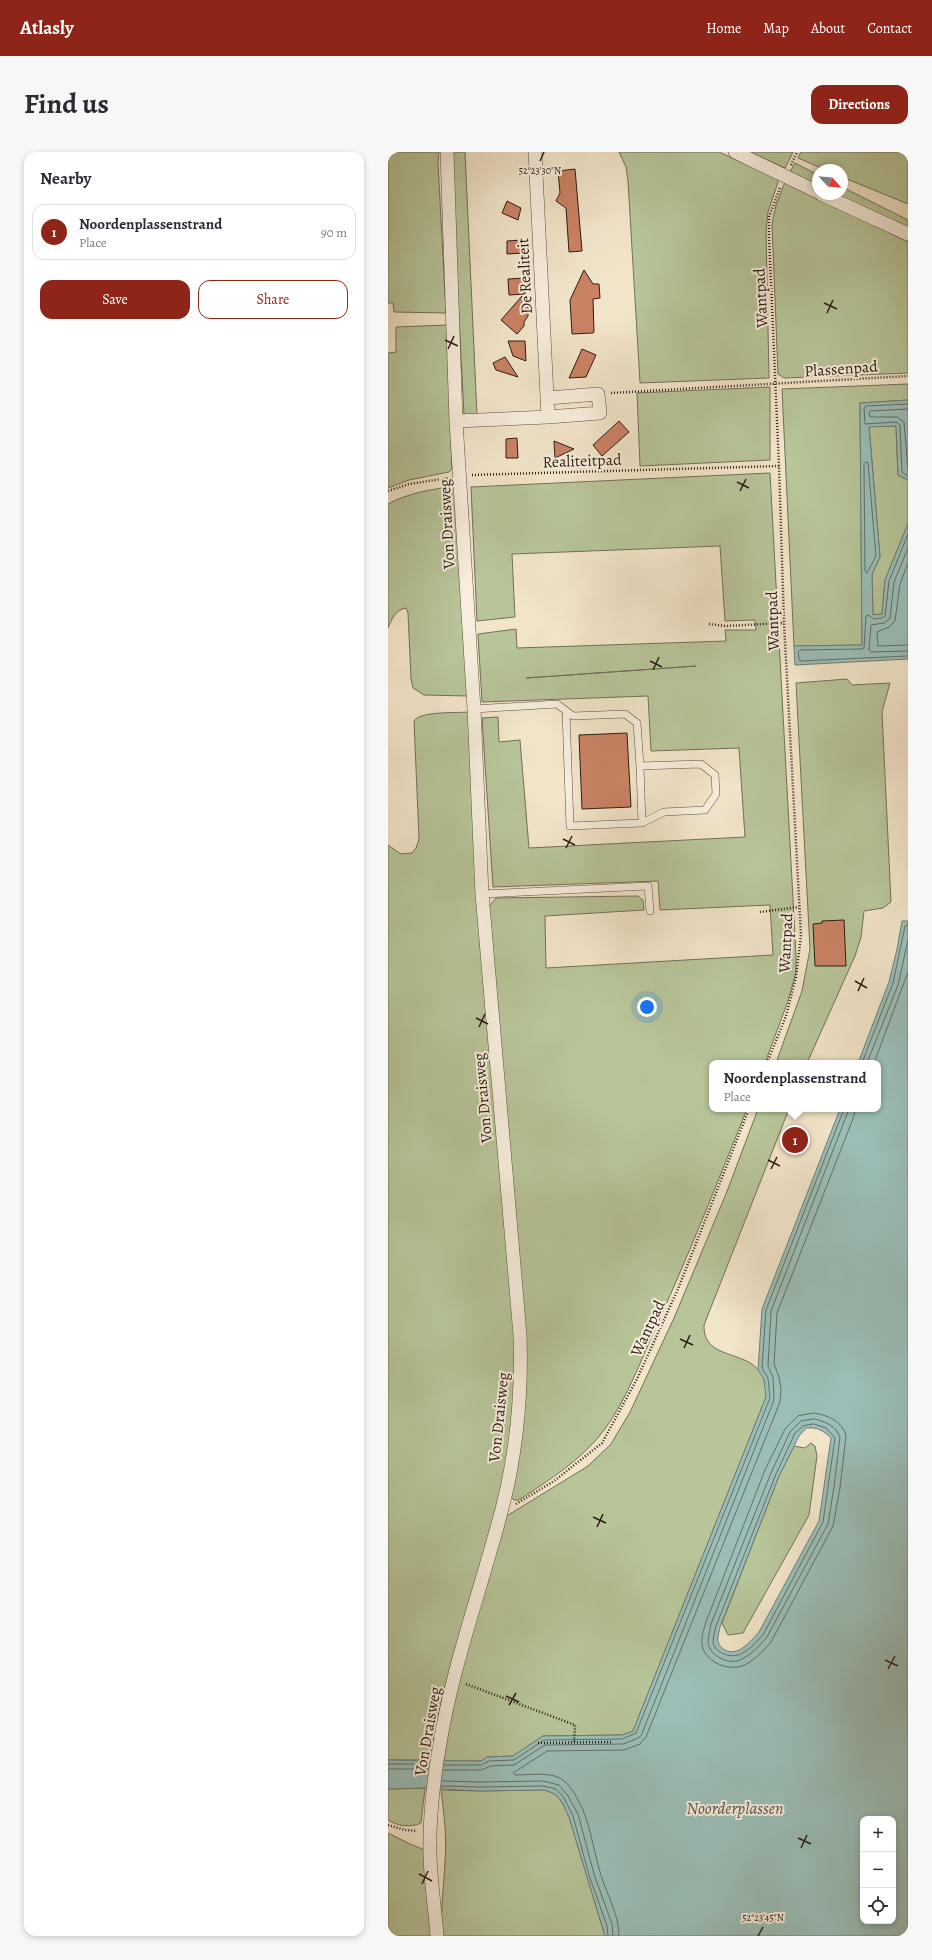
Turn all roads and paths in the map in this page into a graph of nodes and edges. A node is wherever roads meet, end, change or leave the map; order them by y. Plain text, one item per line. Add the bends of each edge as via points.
1 (447, 152) edge
2 (535, 152) edge
3 (736, 152) edge
4 (785, 177) junction
5 (812, 189) edge
6 (834, 200) edge
7 (908, 234) edge
8 (908, 376) edge
9 (776, 384) junction
10 (598, 394) junction
11 (548, 398) junction
12 (548, 417) junction
13 (456, 421) junction
14 (779, 466) junction
15 (460, 476) junction
16 (388, 491) edge
17 (784, 623) junction
18 (709, 624) dead end
19 (474, 709) junction
20 (566, 711) junction
21 (640, 766) junction
22 (642, 823) junction
23 (482, 894) junction
24 (799, 907) junction
25 (650, 911) dead end
26 (760, 912) dead end
27 (768, 1060) edge
28 (748, 1112) edge
29 (503, 1504) junction
30 (453, 1680) junction
31 (611, 1742) dead end
32 (574, 1743) junction
33 (538, 1744) dead end
34 (388, 1825) edge
35 (430, 1831) junction
36 (437, 1936) edge

1 - 13 street, Von Draisweg
2 - 11 street, De Realiteit
3 - 4 street
4 - 5 street
4 - 9 path, Wantpad via 769,216
6 - 7 street
8 - 9 path, Plassenpad
9 - 10 path
9 - 14 path, Wantpad
10 - 11 street
10 - 12 street via 600,413
11 - 12 street, De Realiteit
12 - 13 street
13 - 15 street, Von Draisweg
14 - 15 path, Realiteitpad
14 - 17 path, Wantpad
15 - 16 path, Realiteitpad via 409,484
15 - 19 street, Von Draisweg
17 - 18 path via 725,626
17 - 24 path, Wantpad
19 - 20 lane via 557,704
19 - 23 street, Von Draisweg
20 - 21 lane via 573,716 625,714 637,722
20 - 22 lane via 570,826
21 - 22 lane
21 - 22 lane via 701,764 715,775 716,794 705,810 664,812
23 - 25 lane via 648,886
23 - 29 street, Von Draisweg via 520,1335 520,1403
24 - 26 path
24 - 27 path, Wantpad via 801,934 796,977 786,1016
28 - 29 path, Wantpad via 678,1289 637,1379 602,1443 554,1481 520,1503
29 - 30 street, Von Draisweg
30 - 32 path via 575,1725
30 - 35 street, Von Draisweg via 438,1750
31 - 32 path
32 - 33 path
34 - 35 path via 405,1830
35 - 36 street, Von Draisweg

